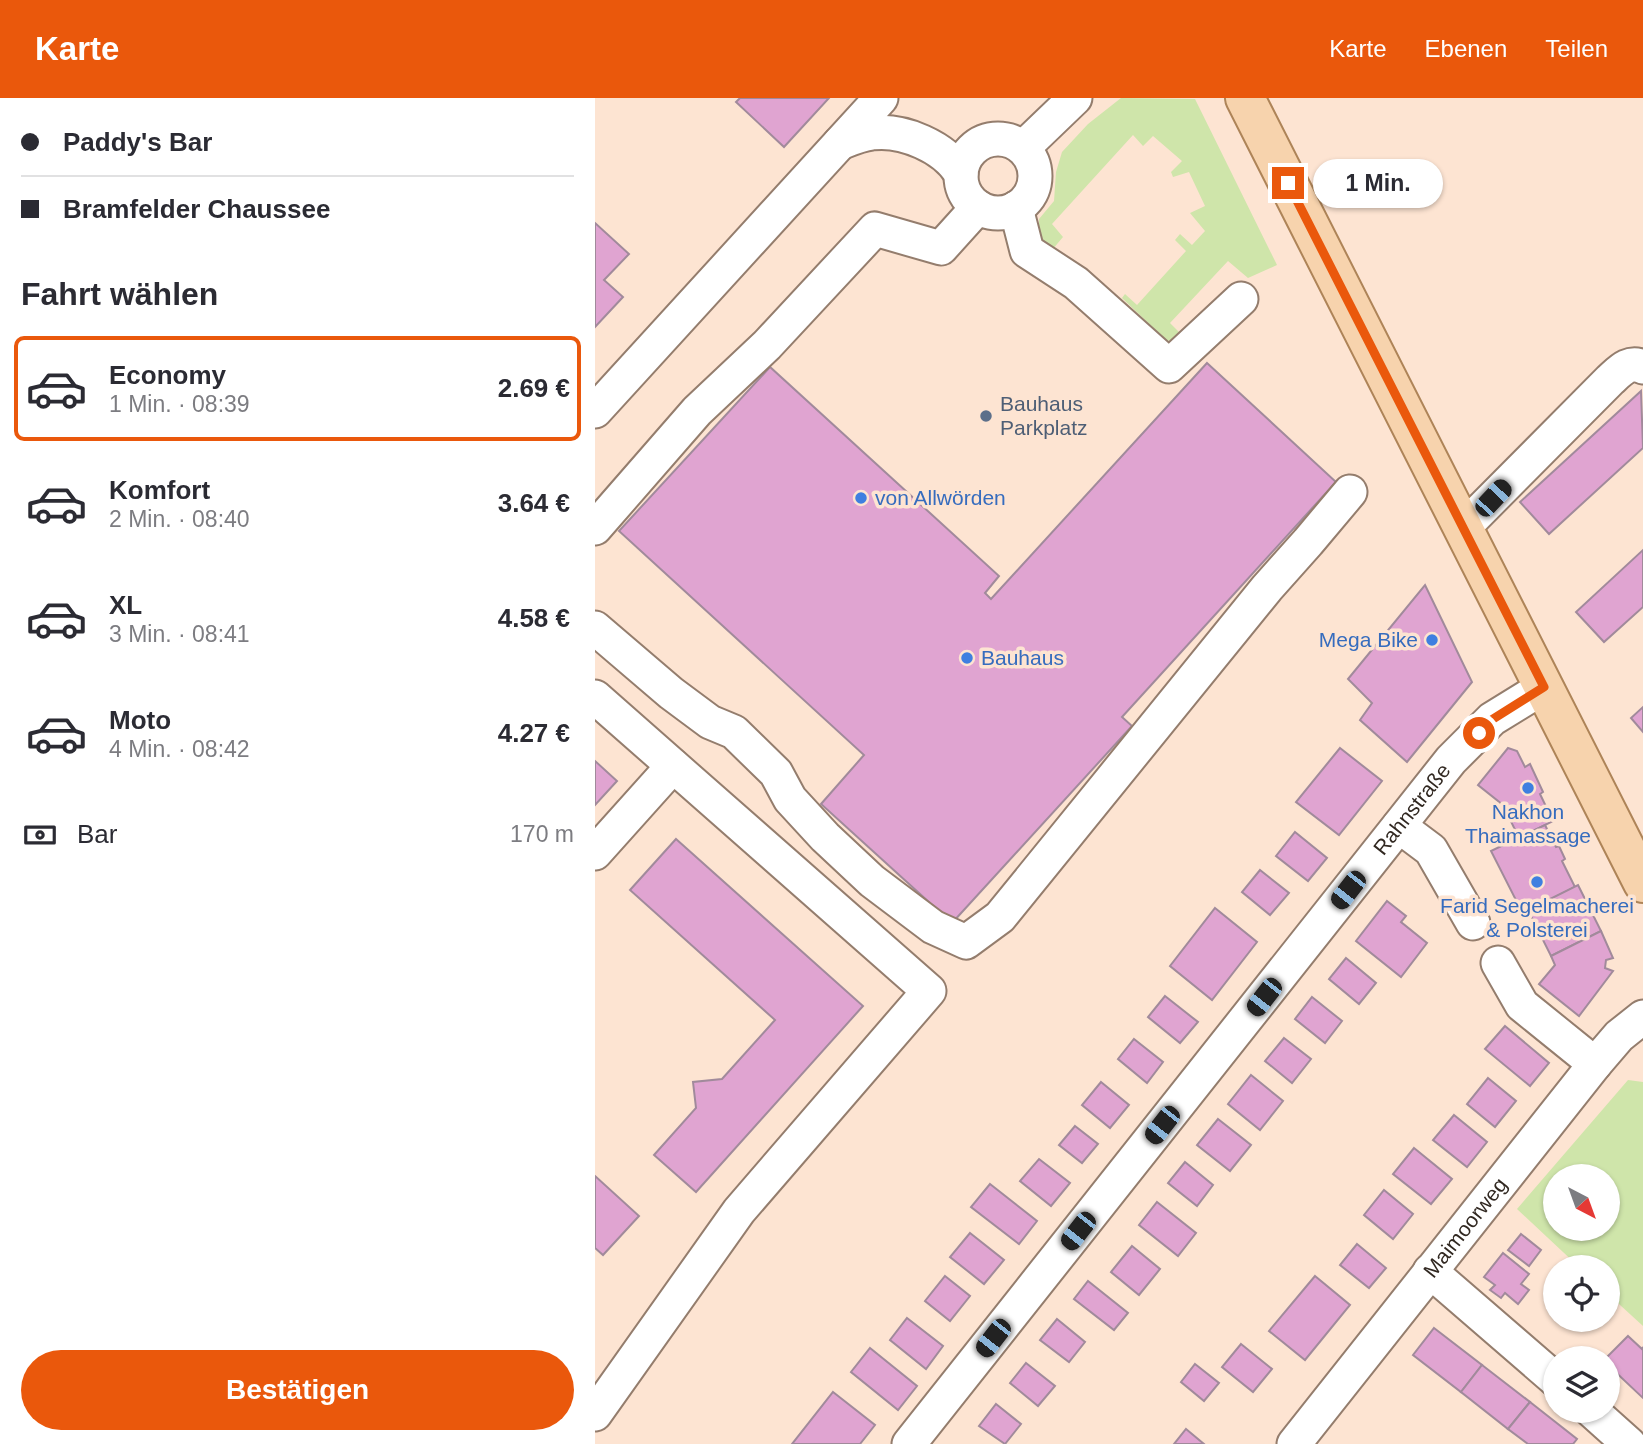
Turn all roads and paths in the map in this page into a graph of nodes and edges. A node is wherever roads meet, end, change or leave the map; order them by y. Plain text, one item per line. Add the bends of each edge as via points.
1 (881, 98) edge
2 (1075, 98) edge
3 (1245, 98) edge
4 (840, 143) junction
5 (1023, 148) junction
6 (961, 174) junction
7 (978, 207) junction
8 (1016, 208) junction
9 (1241, 299) dead end
10 (1643, 367) edge
11 (595, 411) edge
12 (1350, 492) dead end
13 (595, 528) edge
14 (1463, 528) junction
15 (595, 628) edge
16 (1544, 687) junction
17 (595, 697) edge
18 (673, 766) junction
19 (1399, 826) junction
20 (595, 853) edge
21 (1643, 883) edge
22 (1473, 923) dead end
23 (1498, 963) dead end
24 (1643, 1017) edge
25 (1595, 1064) junction
26 (1430, 1271) junction
27 (1543, 1369) edge
28 (595, 1414) edge
29 (1606, 1423) edge
30 (909, 1444) edge
31 (1294, 1444) edge
32 (1629, 1444) edge

1 - 4 street
2 - 5 street
3 - 14 main road
4 - 6 street via 872,133 895,134 945,155
4 - 11 street
5 - 6 street via 1005,139 986,141 969,152
5 - 8 street via 1032,160 1035,180 1030,195
6 - 7 street via 965,192
7 - 8 street via 997,213
7 - 13 street via 941,248 875,229 767,345 697,411
8 - 9 street via 1027,251 1076,283 1169,366
10 - 14 street via 1633,364 1610,380
12 - 15 street via 1266,588 1000,917 966,942 933,927 872,881 825,837 790,799 776,773 734,732 710,722 671,693
14 - 16 main road
16 - 19 street, Rahnstraße via 1493,719 1451,760
16 - 21 main road
17 - 18 street
18 - 20 street
18 - 28 street via 929,991 739,1212
19 - 22 street via 1431,850
19 - 30 street, Rahnstraße
23 - 25 street via 1522,1005
24 - 25 street, Maimoorweg
25 - 26 street, Maimoorweg
26 - 27 street
26 - 31 street, Maimoorweg
29 - 32 street

